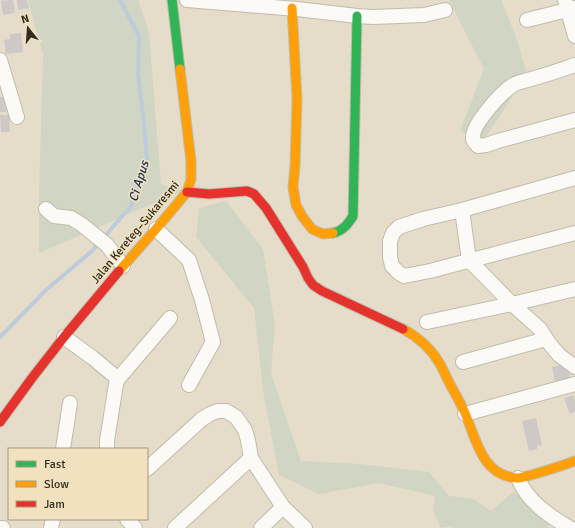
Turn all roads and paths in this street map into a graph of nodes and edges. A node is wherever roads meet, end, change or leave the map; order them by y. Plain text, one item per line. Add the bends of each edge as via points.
1 (172, 0) edge
2 (187, 0) edge
3 (569, 6) edge
4 (292, 8) junction
5 (445, 10) dead end
6 (357, 16) junction
7 (526, 20) dead end
8 (575, 36) edge
9 (0, 60) edge
10 (575, 65) edge
11 (17, 117) dead end
12 (575, 120) edge
13 (575, 178) edge
14 (187, 192) junction
15 (46, 209) dead end
16 (462, 210) junction
17 (156, 229) junction
18 (575, 233) edge
19 (469, 260) junction
20 (123, 266) junction
21 (575, 289) edge
22 (512, 304) junction
23 (170, 318) dead end
24 (427, 322) dead end
25 (64, 337) junction
26 (546, 338) junction
27 (575, 350) edge
28 (560, 355) junction
29 (463, 362) dead end
30 (575, 367) edge
31 (118, 379) junction
32 (575, 384) edge
33 (189, 385) dead end
34 (70, 403) dead end
35 (465, 414) junction
36 (0, 422) edge
37 (63, 448) edge
38 (107, 448) edge
39 (251, 458) junction
40 (575, 461) edge
41 (148, 468) edge
42 (518, 478) junction
43 (283, 507) junction
44 (128, 520) edge
45 (135, 528) edge
46 (175, 528) edge
47 (261, 528) edge
48 (305, 528) edge
49 (570, 528) edge

1 - 14 street, Jalan Kereteg–Sukaresmi via 191,161 191,180
2 - 4 street
3 - 7 street
3 - 8 street
4 - 6 street
4 - 6 street via 297,99 293,187 296,205 302,216 312,229 322,234 338,232 347,226 353,216
5 - 6 street via 424,15
9 - 11 street
10 - 12 street via 513,85 487,110 473,134 473,139 478,146 486,145
13 - 16 street
14 - 17 street, Jalan Kereteg–Sukaresmi
14 - 35 street via 209,194 247,191 254,194 266,208 313,285 395,325 424,344 436,359
15 - 20 street via 54,216 71,218 81,224 105,243
16 - 19 street
16 - 19 street via 399,227 390,241 390,257 392,266 404,276
17 - 20 street, Jalan Kereteg–Sukaresmi
17 - 33 street via 189,260 213,342
18 - 19 street
19 - 22 street
20 - 25 street, Jalan Kereteg–Sukaresmi
21 - 22 street
22 - 24 street
22 - 26 street via 540,329
23 - 31 street
25 - 31 street
25 - 36 street, Jalan Kereteg–Sukaresmi
26 - 28 street
26 - 29 street
27 - 28 street
28 - 30 street
31 - 38 street
32 - 35 street
34 - 37 street
35 - 42 street via 482,456 498,472
39 - 41 street via 245,430 236,417 226,410 202,419
39 - 43 street
39 - 46 street
40 - 42 street
42 - 49 street via 537,505
43 - 47 street
43 - 48 street
44 - 45 street

